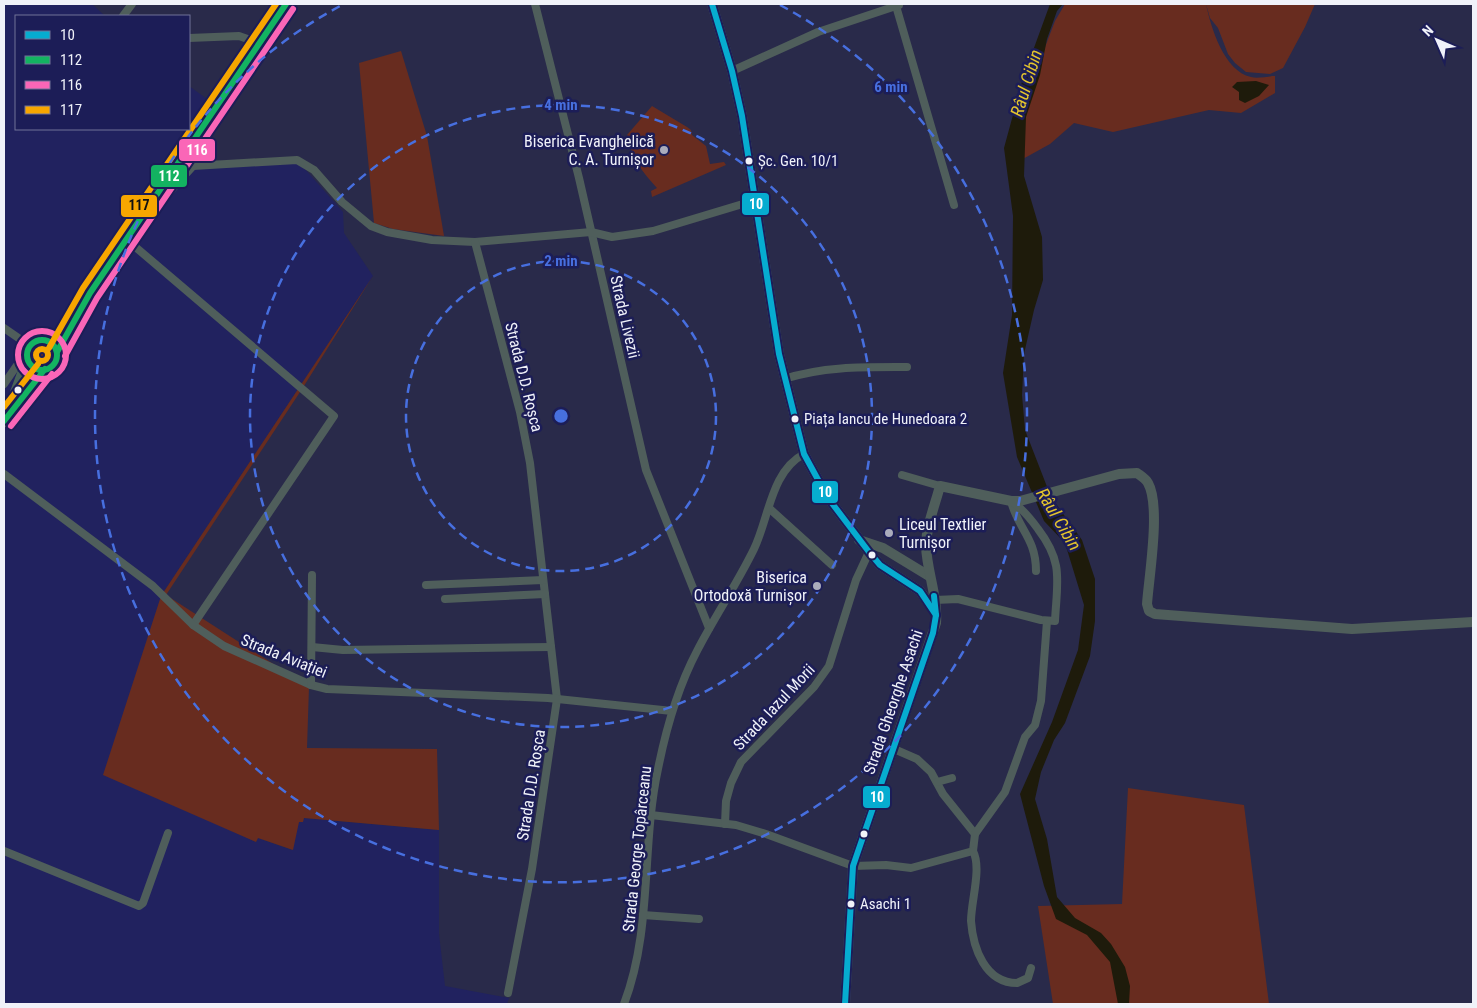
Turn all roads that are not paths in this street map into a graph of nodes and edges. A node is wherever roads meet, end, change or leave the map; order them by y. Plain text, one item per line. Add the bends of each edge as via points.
1 (132, 4) edge
2 (286, 4) edge
3 (535, 4) edge
4 (712, 4) edge
5 (873, 4) edge
6 (899, 5) edge
7 (874, 13) junction
8 (124, 15) edge
9 (190, 38) edge
10 (259, 43) junction
11 (732, 72) junction
12 (178, 161) junction
13 (193, 166) junction
14 (756, 200) junction
15 (954, 205) dead end
16 (591, 232) junction
17 (128, 236) junction
18 (475, 242) junction
19 (90, 293) junction
20 (4, 328) edge
21 (45, 340) junction
22 (57, 352) junction
23 (27, 355) junction
24 (907, 367) dead end
25 (45, 369) junction
26 (784, 379) junction
27 (4, 384) edge
28 (4, 420) edge
29 (804, 454) junction
30 (4, 474) edge
31 (902, 475) dead end
32 (940, 486) junction
33 (1011, 501) junction
34 (770, 508) junction
35 (1044, 537) junction
36 (858, 539) junction
37 (926, 546) junction
38 (1033, 546) junction
39 (869, 552) junction
40 (909, 563) junction
41 (832, 565) dead end
42 (1036, 571) dead end
43 (312, 575) dead end
44 (929, 576) junction
45 (543, 580) junction
46 (426, 586) dead end
47 (545, 594) junction
48 (445, 599) dead end
49 (935, 600) junction
50 (936, 615) junction
51 (1051, 621) junction
52 (1473, 622) edge
53 (193, 625) junction
54 (709, 628) junction
55 (312, 647) junction
56 (551, 647) junction
57 (311, 685) junction
58 (557, 699) junction
59 (672, 711) junction
60 (894, 749) junction
61 (952, 778) dead end
62 (938, 782) junction
63 (651, 815) junction
64 (725, 824) junction
65 (168, 833) dead end
66 (975, 834) junction
67 (4, 851) edge
68 (973, 851) junction
69 (853, 866) junction
70 (643, 915) junction
71 (699, 919) dead end
72 (1031, 968) dead end
73 (508, 993) dead end
74 (624, 1004) edge
75 (845, 1004) edge

1 - 8 street
2 - 10 main road
3 - 16 street, Strada Livezii
4 - 11 street
5 - 7 street
6 - 7 street
6 - 15 street
7 - 11 street via 818,32
9 - 10 street via 239,36
10 - 12 main road
11 - 14 street
12 - 13 street
12 - 17 main road
13 - 17 street
13 - 18 street via 297,160 314,170 342,202 371,226 432,240
14 - 16 street via 653,231 612,237
14 - 26 street
16 - 18 street
16 - 54 street, Strada Livezii via 646,470
17 - 19 main road
17 - 53 street via 334,416
18 - 45 street, Strada D.D. Roșca via 520,412 530,463
19 - 21 main road via 56,333
19 - 22 main road
20 - 23 street
21 - 22 main road via 53,344
21 - 23 main road via 37,341
22 - 25 main road via 55,362
23 - 25 main road via 35,368
23 - 27 street
23 - 28 main road via 22,381
24 - 26 street via 832,369
25 - 28 main road
26 - 29 street
29 - 34 street, Strada George Topârceanu via 785,470
29 - 36 street via 823,491
30 - 53 street, Strada Aviației via 153,586
31 - 32 street
32 - 33 street
32 - 37 street
33 - 35 street via 1023,509
33 - 38 street via 1016,517
33 - 52 street via 1028,500 1130,472 1146,479 1154,511 1147,604 1149,611 1155,614 1337,628
34 - 41 street
34 - 54 street, Strada George Topârceanu via 755,548
35 - 38 street
35 - 51 street via 1056,557
36 - 39 street
36 - 40 street via 883,548
37 - 40 street via 920,557
37 - 44 street, Strada Gheorghe Asachi
38 - 42 street
39 - 50 street via 880,565 920,592
39 - 64 street, Strada Iazul Morii via 856,580 829,666 814,687 741,762 726,801
40 - 44 street
43 - 55 street
44 - 49 street, Strada Gheorghe Asachi
45 - 46 street
45 - 47 street, Strada D.D. Roșca
47 - 48 street
47 - 56 street, Strada D.D. Roșca
49 - 50 street, Strada Gheorghe Asachi
49 - 51 street via 958,600
50 - 60 street, Strada Gheorghe Asachi
51 - 66 street via 1035,725 1026,737 1005,792
53 - 57 street, Strada Aviației via 224,646
54 - 59 street, Strada George Topârceanu
55 - 56 street via 342,650
55 - 57 street
56 - 58 street, Strada D.D. Roșca
57 - 58 street, Strada Aviației via 327,689
58 - 59 street, Strada Aviației
58 - 73 street, Strada D.D. Roșca via 532,870
59 - 63 street, Strada George Topârceanu
60 - 62 street via 916,759 932,772
60 - 69 street, Strada Gheorghe Asachi
61 - 62 street
62 - 66 street via 943,794
63 - 64 street
63 - 70 street, Strada George Topârceanu
64 - 69 street via 766,834
65 - 67 street via 144,903 139,906
66 - 68 street
68 - 69 street via 911,868
68 - 72 street via 977,863 971,921 976,945 986,968 997,978 1011,983 1022,982
69 - 75 street, Strada Gheorghe Asachi
70 - 71 street
70 - 74 street, Strada George Topârceanu via 637,958

